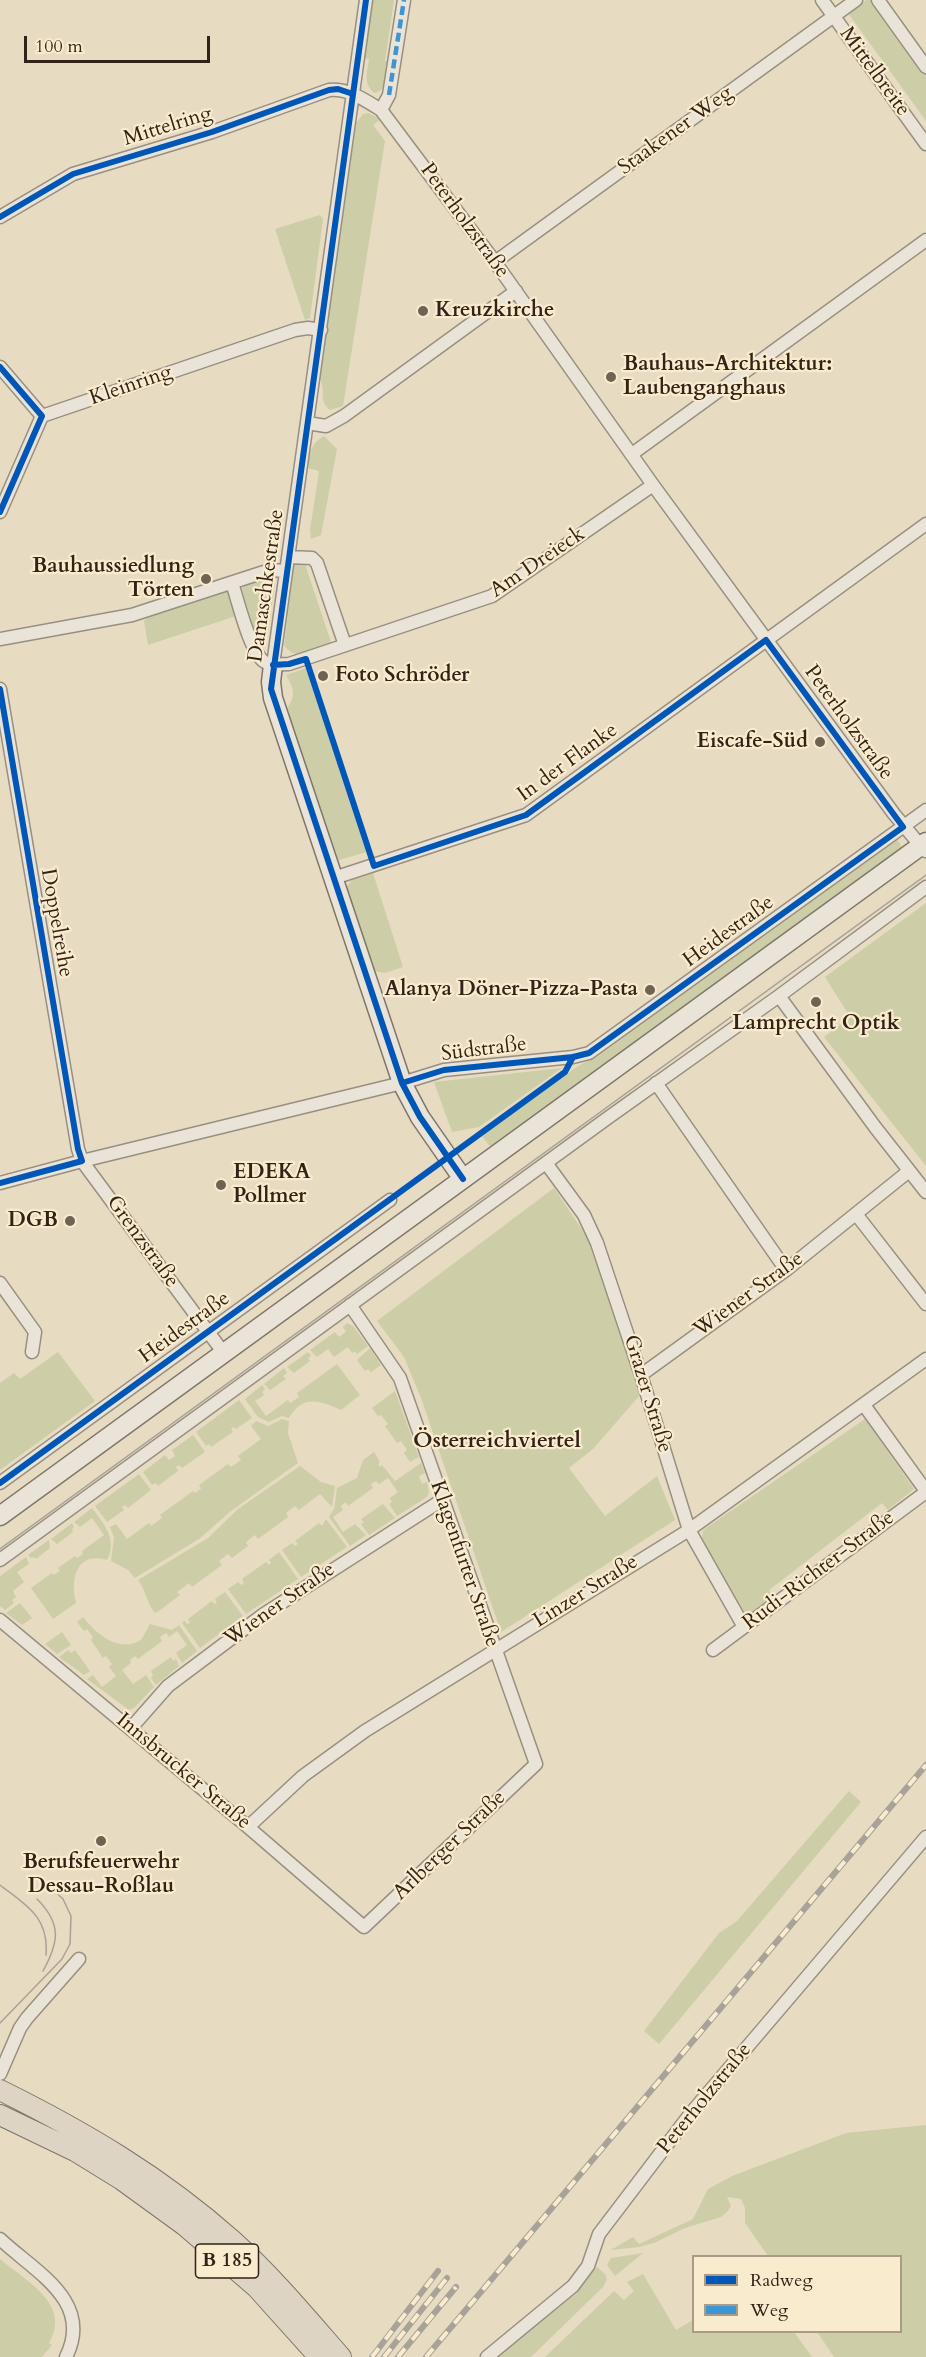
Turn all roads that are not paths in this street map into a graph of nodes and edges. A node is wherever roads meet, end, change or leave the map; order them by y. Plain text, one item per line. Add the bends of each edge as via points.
1 (366, 0) edge
2 (404, 0) edge
3 (822, 0) edge
4 (856, 0) edge
5 (878, 0) edge
6 (834, 16) junction
7 (926, 67) edge
8 (353, 94) junction
9 (381, 110) junction
10 (926, 144) edge
11 (0, 217) edge
12 (926, 240) edge
13 (495, 262) junction
14 (516, 291) junction
15 (321, 330) junction
16 (0, 367) edge
17 (42, 416) junction
18 (307, 423) junction
19 (632, 454) junction
20 (653, 484) junction
21 (0, 512) edge
22 (926, 524) edge
23 (288, 557) junction
24 (286, 571) junction
25 (232, 583) junction
26 (0, 639) edge
27 (766, 640) junction
28 (345, 645) junction
29 (273, 665) junction
30 (0, 689) edge
31 (926, 810) edge
32 (903, 827) junction
33 (924, 847) edge
34 (334, 879) junction
35 (926, 887) edge
36 (779, 996) junction
37 (573, 1058) joint
38 (402, 1083) junction
39 (656, 1083) junction
40 (82, 1161) junction
41 (546, 1163) junction
42 (909, 1171) junction
43 (463, 1179) junction
44 (0, 1183) edge
45 (926, 1192) edge
46 (390, 1200) dead end
47 (856, 1214) junction
48 (786, 1270) junction
49 (0, 1283) edge
50 (926, 1304) edge
51 (350, 1305) junction
52 (208, 1332) junction
53 (32, 1352) dead end
54 (224, 1352) junction
55 (926, 1359) edge
56 (641, 1375) junction
57 (864, 1405) junction
58 (0, 1483) edge
59 (926, 1491) edge
60 (442, 1500) junction
61 (0, 1516) edge
62 (689, 1530) junction
63 (0, 1560) edge
64 (0, 1620) edge
65 (744, 1627) junction
66 (494, 1649) junction
67 (712, 1650) dead end
68 (131, 1728) junction
69 (536, 1764) joint
70 (248, 1827) junction
71 (926, 1837) edge
72 (364, 1927) joint
73 (79, 1959) dead end
74 (0, 2074) edge
75 (0, 2090) edge
76 (0, 2115) edge
77 (0, 2239) edge
78 (66, 2357) edge
79 (319, 2357) edge
80 (341, 2357) edge
81 (487, 2357) edge

1 - 8 street, Damaschkestraße
2 - 9 street via 389,95
3 - 6 street, Mittelbreite
4 - 6 street, Staakener Weg
5 - 7 street
6 - 10 street, Mittelbreite
6 - 13 street, Staakener Weg
8 - 9 street, Peterholzstraße
8 - 11 street, Mittelring via 329,90 212,132 74,174
8 - 15 street, Damaschkestraße
9 - 13 street, Peterholzstraße
12 - 19 street
13 - 14 street, Peterholzstraße
14 - 18 street via 344,416 326,426
14 - 19 street, Peterholzstraße
15 - 17 street, Kleinring via 295,330
15 - 18 street, Damaschkestraße
16 - 17 street
17 - 21 street
18 - 23 street, Damaschkestraße
19 - 20 street, Peterholzstraße
20 - 27 street, Peterholzstraße
20 - 28 street, Am Dreieck via 492,596
22 - 27 street, In der Flanke
23 - 24 street, Damaschkestraße
23 - 28 street via 312,558 317,563
24 - 25 street via 270,570
24 - 29 street, Damaschkestraße
25 - 26 street via 132,615
25 - 29 street, Damaschkestraße via 255,650 264,662
27 - 32 street, Peterholzstraße
27 - 34 street, In der Flanke via 526,815
28 - 29 street, Am Dreieck via 289,664
29 - 34 street, Damaschkestraße via 273,698
30 - 40 street, Doppelreihe
31 - 32 street, Heidestraße
32 - 33 street, Peterholzstraße
32 - 37 street, Heidestraße via 597,1049
33 - 43 street, Heidestraße
34 - 38 street, Damaschkestraße
35 - 36 street
36 - 39 street
36 - 42 street
37 - 38 street, Südstraße via 444,1070
38 - 40 street, Südstraße
38 - 43 street, Damaschkestraße via 420,1117
39 - 41 street
39 - 48 street
40 - 44 street, Südstraße
40 - 52 street, Grenzstraße
41 - 51 street
41 - 56 street, Grazer Straße via 584,1215 597,1243
42 - 45 street
42 - 47 street, Wiener Straße
43 - 54 street, Heidestraße
46 - 52 street, Heidestraße
47 - 48 street, Wiener Straße
47 - 50 street
48 - 56 street, Wiener Straße
49 - 53 street via 35,1332
51 - 60 street, Klagenfurter Straße via 400,1378
51 - 63 street
52 - 54 street, Grenzstraße
52 - 58 street, Heidestraße
54 - 61 street, Heidestraße
55 - 57 street, Linzer Straße
56 - 62 street, Grazer Straße
57 - 59 street
57 - 62 street, Linzer Straße
59 - 65 street, Rudi-Richter-Straße
60 - 66 street, Klagenfurter Straße
60 - 68 street, Wiener Straße via 264,1614 168,1686
62 - 65 street, Grazer Straße
62 - 66 street, Linzer Straße
64 - 68 street, Innsbrucker Straße
65 - 67 street, Rudi-Richter-Straße
66 - 69 street, Klagenfurter Straße
66 - 70 street, Linzer Straße via 364,1731 303,1776
68 - 70 street, Innsbrucker Straße
69 - 72 street, Arlberger Straße
70 - 72 street, Innsbrucker Straße
71 - 81 street, Peterholzstraße via 691,2113 599,2234 588,2266 573,2286
73 - 74 street via 20,2028
75 - 80 main road, B 185 via 94,2138 180,2197 234,2242
76 - 79 main road, B 185 via 75,2151 184,2225 257,2288
77 - 78 street via 64,2297 74,2333

